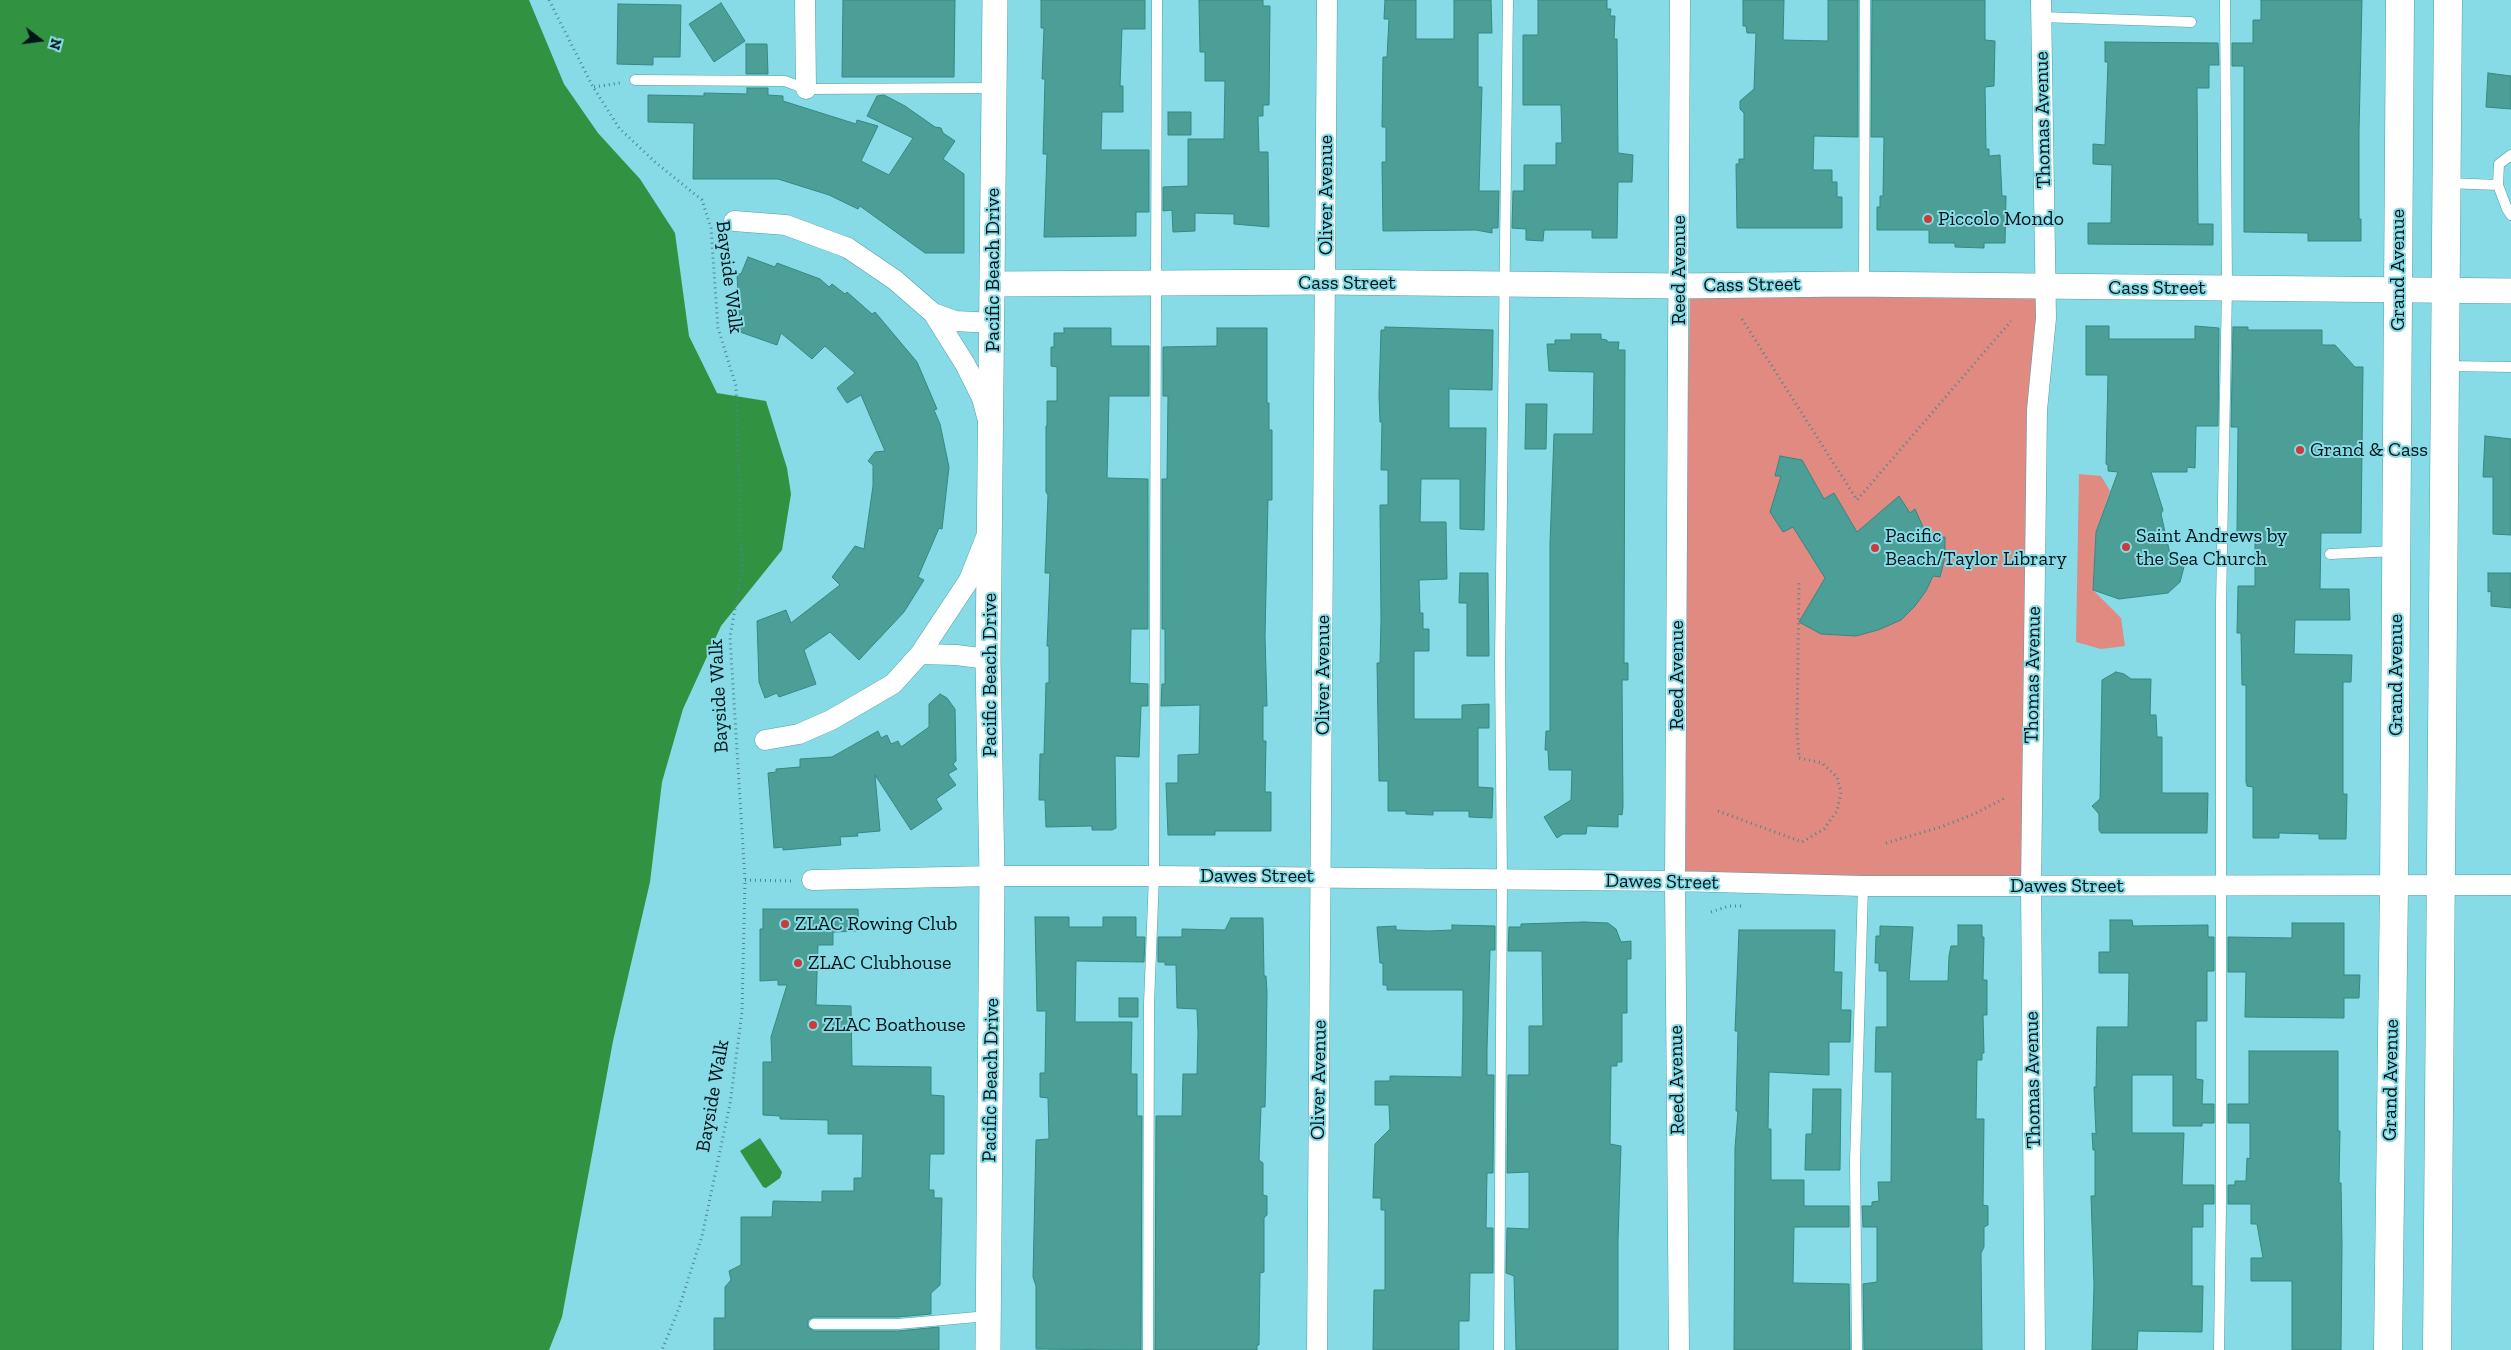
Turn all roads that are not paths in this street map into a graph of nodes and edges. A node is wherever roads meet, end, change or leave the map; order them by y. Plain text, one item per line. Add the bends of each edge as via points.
1 (805, 0) edge
2 (995, 0) edge
3 (1157, 0) edge
4 (1326, 0) edge
5 (1508, 0) edge
6 (1680, 0) edge
7 (1865, 0) edge
8 (2226, 0) edge
9 (2400, 0) edge
10 (2448, 0) edge
11 (2041, 8) edge
12 (2191, 22) dead end
13 (636, 80) road end
14 (994, 88) junction
15 (806, 89) junction
16 (2511, 155) edge
17 (2445, 183) junction
18 (2498, 185) junction
19 (2511, 215) edge
20 (734, 221) dead end
21 (1157, 282) junction
22 (1326, 282) junction
23 (994, 284) junction
24 (1506, 284) junction
25 (1864, 284) junction
26 (1679, 286) junction
27 (2046, 287) junction
28 (2227, 288) junction
29 (2398, 290) junction
30 (2444, 291) junction
31 (2511, 291) edge
32 (933, 312) junction
33 (993, 323) junction
34 (2443, 366) junction
35 (2511, 367) edge
36 (992, 431) junction
37 (990, 523) junction
38 (2396, 551) junction
39 (2330, 554) dead end
40 (920, 654) junction
41 (988, 659) junction
42 (765, 740) dead end
43 (992, 876) junction
44 (1154, 876) junction
45 (1321, 877) junction
46 (1502, 879) junction
47 (806, 881) road end
48 (1675, 881) junction
49 (2439, 885) junction
50 (2511, 885) edge
51 (1863, 886) junction
52 (2030, 886) junction
53 (2221, 886) junction
54 (2394, 887) junction
55 (989, 1316) junction
56 (814, 1324) dead end
57 (988, 1350) edge
58 (1148, 1350) edge
59 (1317, 1350) edge
60 (1499, 1350) edge
61 (1680, 1350) edge
62 (1856, 1350) edge
63 (2035, 1350) edge
64 (2219, 1350) edge
65 (2388, 1350) edge
66 (2437, 1350) edge

1 - 15 street
2 - 14 street, Pacific Beach Drive
3 - 21 lane
4 - 22 street, Oliver Avenue
5 - 24 lane
6 - 26 street, Reed Avenue
7 - 25 lane
8 - 28 lane
9 - 29 main road, Grand Avenue
10 - 17 main road
11 - 12 lane
11 - 27 street, Thomas Avenue
13 - 15 lane via 785,81
14 - 15 lane
14 - 23 street, Pacific Beach Drive
16 - 18 lane via 2499,164
17 - 18 lane
17 - 30 main road
18 - 19 lane
20 - 32 street via 786,225 848,248 895,280
21 - 22 street, Cass Street
21 - 23 street, Cass Street
21 - 44 lane
22 - 24 street, Cass Street
22 - 45 street, Oliver Avenue
23 - 33 street, Pacific Beach Drive
24 - 26 street, Cass Street
24 - 46 lane via 1500,662
25 - 26 street, Cass Street
25 - 27 street, Cass Street
26 - 48 street, Reed Avenue
27 - 28 street, Cass Street
27 - 52 street, Thomas Avenue via 2037,410
28 - 29 street, Cass Street
28 - 53 lane via 2221,605
29 - 30 street, Cass Street
29 - 38 main road, Grand Avenue
30 - 31 street, Cass Street
30 - 34 main road
32 - 33 street via 955,321
32 - 36 street via 982,398
33 - 36 street, Pacific Beach Drive
34 - 35 lane
34 - 49 main road
36 - 37 street, Pacific Beach Drive
37 - 40 street via 970,580
37 - 41 street, Pacific Beach Drive
38 - 39 lane
38 - 54 main road, Grand Avenue
40 - 41 street
40 - 42 street via 893,684 832,720 798,734
41 - 43 street, Pacific Beach Drive
43 - 44 street, Dawes Street
43 - 47 street, Dawes Street
43 - 55 street, Pacific Beach Drive
44 - 45 street, Dawes Street
44 - 58 lane via 1149,1004
45 - 46 street, Dawes Street
45 - 59 street, Oliver Avenue
46 - 48 street, Dawes Street
46 - 60 lane
48 - 51 street, Dawes Street
48 - 61 street, Reed Avenue
49 - 50 street, Dawes Street
49 - 54 street, Dawes Street
49 - 66 main road
51 - 52 street, Dawes Street
51 - 62 lane via 1855,1163
52 - 53 street, Dawes Street
52 - 63 street, Thomas Avenue
53 - 54 street, Dawes Street
53 - 64 lane
54 - 65 main road, Grand Avenue
55 - 56 lane via 898,1324
55 - 57 street, Pacific Beach Drive

